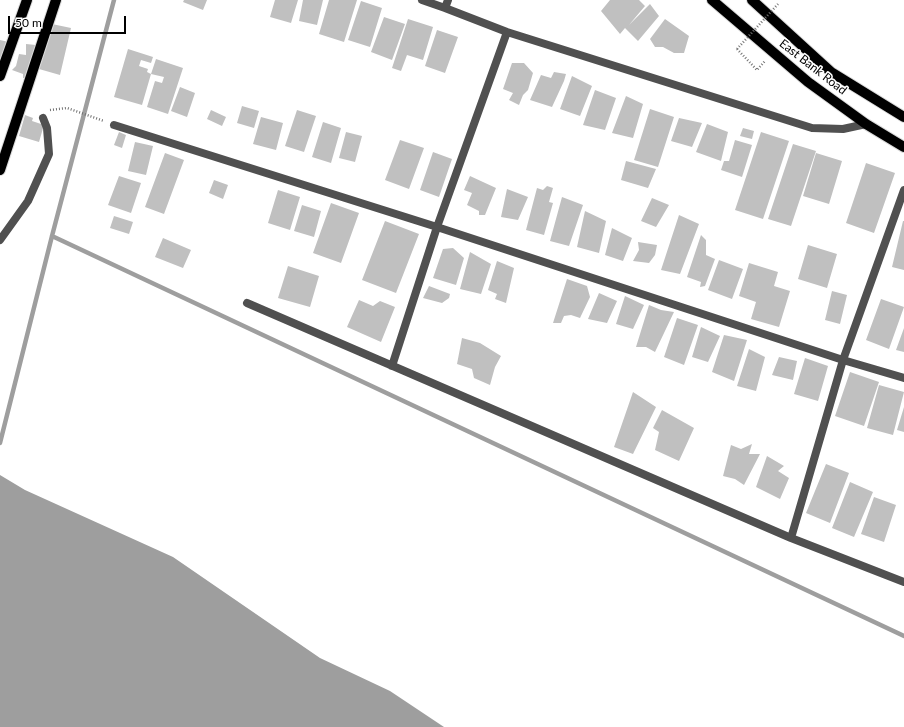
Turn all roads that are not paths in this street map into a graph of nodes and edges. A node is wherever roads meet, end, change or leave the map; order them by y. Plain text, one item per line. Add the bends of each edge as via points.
1 (27, 0) edge
2 (56, 0) edge
3 (422, 0) edge
4 (712, 0) edge
5 (752, 0) edge
6 (446, 4) edge
7 (507, 32) junction
8 (0, 76) edge
9 (904, 117) edge
10 (43, 118) dead end
11 (866, 124) junction
12 (114, 125) road end
13 (904, 147) edge
14 (0, 170) edge
15 (904, 190) edge
16 (438, 227) junction
17 (0, 240) edge
18 (247, 304) dead end
19 (843, 360) junction
20 (392, 366) junction
21 (904, 378) edge
22 (790, 538) junction
23 (904, 582) edge

1 - 8 main road
2 - 14 main road
3 - 6 street
4 - 11 main road, East Bank Road via 808,82
5 - 9 main road, East Bank Road via 831,72
6 - 7 street
7 - 11 street via 812,128 843,129
7 - 16 street
10 - 17 street via 47,128 49,154 28,201
11 - 13 main road, East Bank Road
12 - 16 street
15 - 19 street
16 - 19 street
16 - 20 street
18 - 20 street
19 - 21 street
19 - 22 street
20 - 22 street
22 - 23 street

